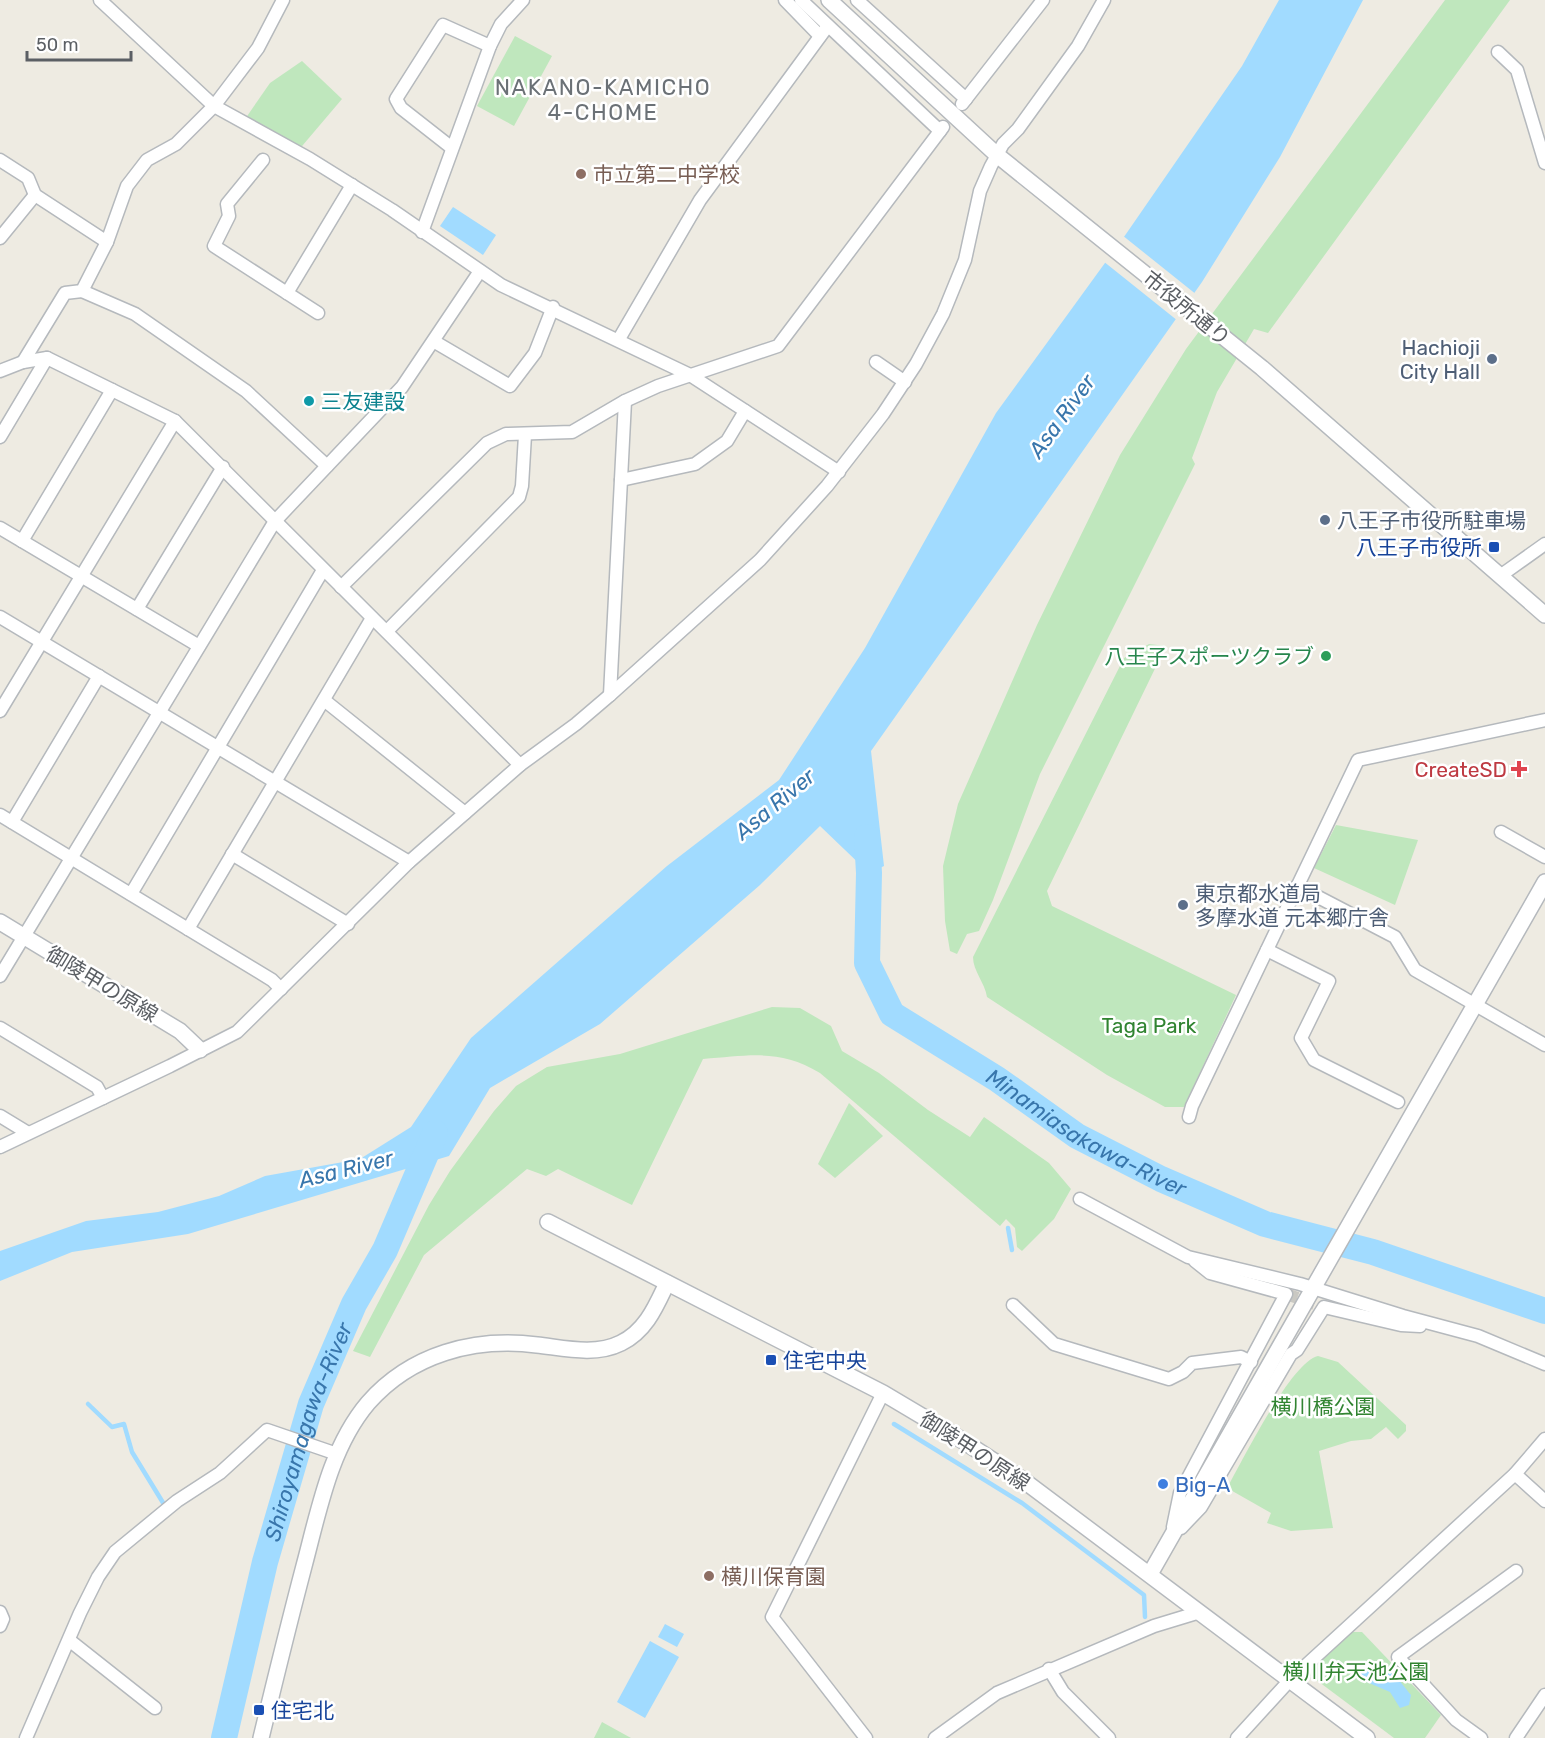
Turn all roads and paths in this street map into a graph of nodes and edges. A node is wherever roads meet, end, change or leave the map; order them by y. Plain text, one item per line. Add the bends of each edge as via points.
1 (100, 0) edge
2 (283, 0) edge
3 (523, 0) edge
4 (785, 0) edge
5 (801, 0) edge
6 (829, 0) edge
7 (857, 0) edge
8 (1043, 0) edge
9 (1104, 0) edge
10 (823, 31) junction
11 (490, 46) junction
12 (1498, 52) dead end
13 (214, 106) junction
14 (452, 148) junction
15 (1000, 157) junction
16 (0, 160) edge
17 (263, 160) dead end
18 (1545, 162) edge
19 (352, 185) junction
20 (35, 195) junction
21 (422, 232) junction
22 (0, 238) edge
23 (107, 242) junction
24 (480, 271) junction
25 (82, 291) junction
26 (287, 293) junction
27 (553, 307) junction
28 (318, 313) dead end
29 (619, 339) junction
30 (435, 342) junction
31 (47, 358) junction
32 (23, 362) junction
33 (876, 362) dead end
34 (0, 371) edge
35 (690, 375) junction
36 (905, 382) junction
37 (112, 390) junction
38 (626, 401) junction
39 (745, 411) junction
40 (174, 421) junction
41 (525, 435) junction
42 (0, 437) edge
43 (327, 466) junction
44 (223, 467) junction
45 (838, 472) junction
46 (621, 480) junction
47 (275, 521) junction
48 (0, 528) edge
49 (22, 541) junction
50 (1545, 544) edge
51 (323, 570) junction
52 (81, 576) junction
53 (1500, 576) junction
54 (341, 587) junction
55 (137, 609) junction
56 (1545, 615) edge
57 (0, 617) edge
58 (372, 618) junction
59 (387, 631) junction
60 (42, 642) junction
61 (200, 646) junction
62 (99, 676) junction
63 (610, 695) junction
64 (324, 700) junction
65 (0, 711) edge
66 (159, 712) junction
67 (1545, 720) edge
68 (218, 747) junction
69 (520, 765) junction
70 (275, 781) junction
71 (465, 813) junction
72 (0, 815) edge
73 (12, 822) junction
74 (1501, 832) dead end
75 (232, 854) junction
76 (1545, 857) edge
77 (71, 858) junction
78 (409, 862) junction
79 (1545, 882) edge
80 (1297, 886) junction
81 (131, 894) junction
82 (0, 922) edge
83 (348, 924) junction
84 (188, 929) junction
85 (24, 936) junction
86 (1267, 950) junction
87 (0, 976) edge
88 (281, 989) junction
89 (1476, 1004) junction
90 (0, 1028) edge
91 (1545, 1046) edge
92 (200, 1050) junction
93 (104, 1098) junction
94 (1398, 1102) dead end
95 (0, 1116) edge
96 (1189, 1117) dead end
97 (28, 1133) junction
98 (0, 1146) edge
99 (1080, 1199) dead end
100 (548, 1222) dead end
101 (1188, 1257) junction
102 (667, 1283) junction
103 (1314, 1285) junction
104 (1013, 1305) dead end
105 (1434, 1323) junction
106 (1251, 1362) junction
107 (1545, 1364) edge
108 (883, 1393) junction
109 (1545, 1439) edge
110 (337, 1454) junction
111 (1515, 1474) junction
112 (1545, 1501) edge
113 (1172, 1537) junction
114 (1516, 1571) dead end
115 (1150, 1574) junction
116 (0, 1612) edge
117 (1200, 1612) junction
118 (0, 1626) edge
119 (69, 1640) junction
120 (1049, 1669) junction
121 (1290, 1680) junction
122 (1545, 1695) edge
123 (155, 1708) dead end
124 (26, 1738) edge
125 (261, 1738) edge
126 (866, 1738) edge
127 (935, 1738) edge
128 (1109, 1738) edge
129 (1237, 1738) edge
130 (1367, 1738) edge
131 (1481, 1738) edge
132 (1516, 1738) edge

1 - 13 street
2 - 13 street via 258,48
3 - 11 street via 501,24
4 - 10 street
5 - 10 street
6 - 15 street, 市役所通り
7 - 8 street via 964,101
9 - 15 street via 1078,46
10 - 29 street via 700,200
10 - 35 street via 942,129 778,346
11 - 14 street
11 - 14 street via 443,25 396,99 401,108
12 - 18 street via 1517,70
13 - 19 street
13 - 23 street via 176,144 147,160 127,186
14 - 21 street
15 - 36 street via 983,180 969,247 936,331
15 - 53 street, 市役所通り via 1262,368
16 - 20 street via 28,178
17 - 26 street via 227,204 229,216 214,246
19 - 21 street
19 - 26 street
20 - 22 street
20 - 23 street
21 - 24 street
23 - 25 street
24 - 27 street via 501,285
24 - 30 street
25 - 32 street via 65,293
25 - 43 street via 135,314 246,391
26 - 28 street
27 - 29 street
27 - 30 street via 535,353 510,386
29 - 35 street
30 - 43 street via 402,387
31 - 32 street
31 - 37 street
31 - 42 street
32 - 34 street
33 - 36 street
35 - 38 street
35 - 39 street
36 - 45 street
37 - 40 street
37 - 49 street
38 - 41 street via 572,432
38 - 46 street
39 - 45 street
39 - 46 street via 727,441 695,465
40 - 44 street
40 - 52 street
41 - 54 street via 506,434 487,443
41 - 59 street via 519,496
43 - 47 street
44 - 47 street
44 - 55 street
45 - 63 street via 760,560
46 - 63 street
47 - 51 street
47 - 61 street
48 - 49 street
49 - 52 street
50 - 53 street
51 - 54 street
51 - 68 street
52 - 55 street
52 - 60 street
53 - 56 street, 市役所通り
54 - 58 street
55 - 61 street
57 - 60 street
58 - 59 street
58 - 64 street
59 - 69 street
60 - 62 street
60 - 65 street
61 - 66 street
62 - 66 street
62 - 73 street
63 - 69 street
64 - 70 street
64 - 71 street
66 - 68 street
66 - 77 street
67 - 80 street via 1442,738 1372,753 1358,760
68 - 70 street
68 - 81 street
69 - 71 street
70 - 75 street
70 - 78 street
71 - 78 street
72 - 73 street
73 - 77 street
74 - 76 street
75 - 83 street
75 - 84 street
77 - 81 street
77 - 85 street
78 - 83 street
79 - 89 street
80 - 86 street
80 - 89 street via 1395,937 1414,970
81 - 84 street
82 - 85 street, 御陵甲の原線
83 - 88 street
84 - 88 street
85 - 87 street
85 - 92 street, 御陵甲の原線 via 180,1031
86 - 94 street via 1329,981 1301,1038 1314,1059
86 - 96 street
88 - 92 street via 237,1032
89 - 91 street
89 - 103 street
90 - 93 street via 97,1087
92 - 93 street
93 - 97 street
95 - 97 street
97 - 98 street
99 - 101 street
100 - 102 street, 御陵甲の原線
101 - 103 street
101 - 106 street via 1210,1272 1286,1294
102 - 108 street, 御陵甲の原線
102 - 110 street via 642,1327 610,1348 593,1351 480,1343 420,1362 370,1402
103 - 105 street
103 - 113 street
104 - 106 street via 1054,1344 1168,1379 1192,1363 1242,1358
105 - 107 street via 1478,1336
105 - 113 street via 1401,1325 1324,1307 1201,1507
106 - 113 street via 1180,1493
108 - 115 street, 御陵甲の原線 via 1023,1480
108 - 126 street via 772,1617
109 - 111 street
110 - 119 street via 267,1430 220,1473 177,1501 115,1552 98,1577
110 - 125 street
111 - 112 street
111 - 121 street
113 - 115 street
114 - 131 street via 1398,1656 1456,1720
115 - 117 street, 御陵甲の原線
116 - 118 street
117 - 120 street via 1154,1626
117 - 121 street, 御陵甲の原線
119 - 123 street
119 - 124 street
120 - 127 street via 979,1704
120 - 128 street via 1063,1692
121 - 129 street
121 - 130 street, 御陵甲の原線
122 - 132 street

